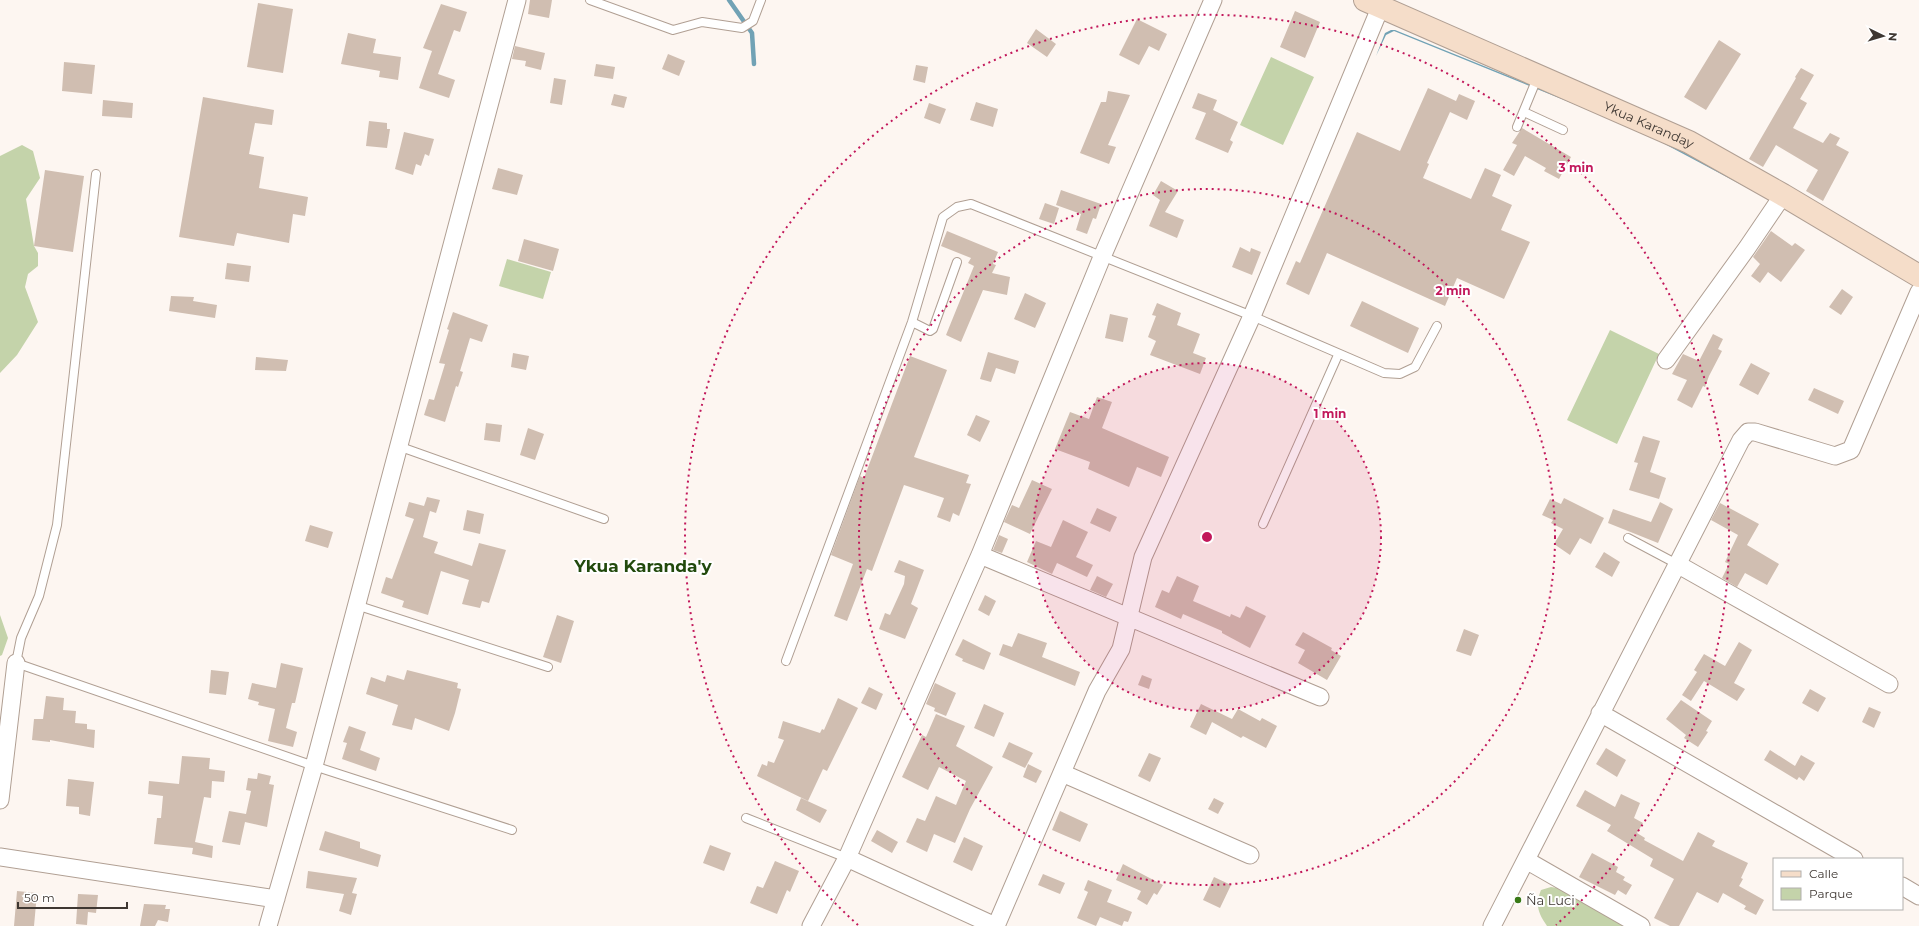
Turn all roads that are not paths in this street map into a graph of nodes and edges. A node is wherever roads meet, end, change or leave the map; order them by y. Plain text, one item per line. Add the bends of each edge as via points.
1 (517, 0) edge
2 (590, 0) edge
3 (761, 0) edge
4 (1212, 0) edge
5 (1372, 4) edge
6 (1538, 75) junction
7 (1524, 112) junction
8 (1517, 127) dead end
9 (1563, 130) dead end
10 (96, 174) dead end
11 (1783, 195) junction
12 (1102, 257) junction
13 (957, 262) dead end
14 (1919, 276) edge
15 (1919, 292) edge
16 (1252, 316) junction
17 (912, 322) junction
18 (1437, 326) dead end
19 (1338, 354) junction
20 (1666, 360) dead end
21 (398, 446) junction
22 (604, 519) dead end
23 (1263, 524) dead end
24 (1628, 538) dead end
25 (980, 555) junction
26 (1676, 564) junction
27 (356, 605) junction
28 (1129, 616) junction
29 (786, 661) dead end
30 (16, 663) junction
31 (548, 667) dead end
32 (1889, 684) dead end
33 (1320, 697) dead end
34 (1600, 713) junction
35 (314, 766) junction
36 (1062, 773) junction
37 (0, 800) edge
38 (746, 818) dead end
39 (512, 830) dead end
40 (1250, 855) dead end
41 (0, 857) edge
42 (847, 858) junction
43 (1852, 858) edge
44 (1526, 860) junction
45 (1903, 887) edge
46 (1919, 896) edge
47 (276, 899) junction
48 (268, 926) edge
49 (811, 926) edge
50 (995, 926) edge
51 (1492, 926) edge
52 (1641, 926) edge

1 - 21 street
2 - 3 lane via 673,30 702,22 742,28 753,21
4 - 12 street
5 - 6 street, Ykua Karanday
5 - 16 street
6 - 7 lane
6 - 11 street, Ykua Karanday via 1689,142
7 - 8 lane
7 - 9 lane
10 - 30 lane via 57,525 39,596 21,638
11 - 14 street, Ykua Karanday
11 - 20 street
12 - 16 lane
12 - 17 lane via 971,204 957,207 943,217
12 - 25 street
13 - 17 lane via 933,329 930,331
15 - 26 street via 1851,450 1835,456 1748,432 1741,440
16 - 19 lane
16 - 28 street via 1143,557
17 - 29 lane
18 - 19 lane via 1415,367 1400,374 1384,373
19 - 23 lane
21 - 22 lane
21 - 27 street
24 - 26 lane
25 - 28 street
25 - 42 street
26 - 32 street
26 - 34 street
27 - 31 lane
27 - 35 street
28 - 33 street
28 - 36 street via 1121,649 1096,691
30 - 35 lane
30 - 37 street
34 - 43 street
34 - 44 street
35 - 39 lane
35 - 47 street
36 - 40 street
36 - 50 street
38 - 42 lane
41 - 47 street
42 - 49 street
42 - 50 street
44 - 51 street
44 - 52 street
45 - 46 street
47 - 48 street

